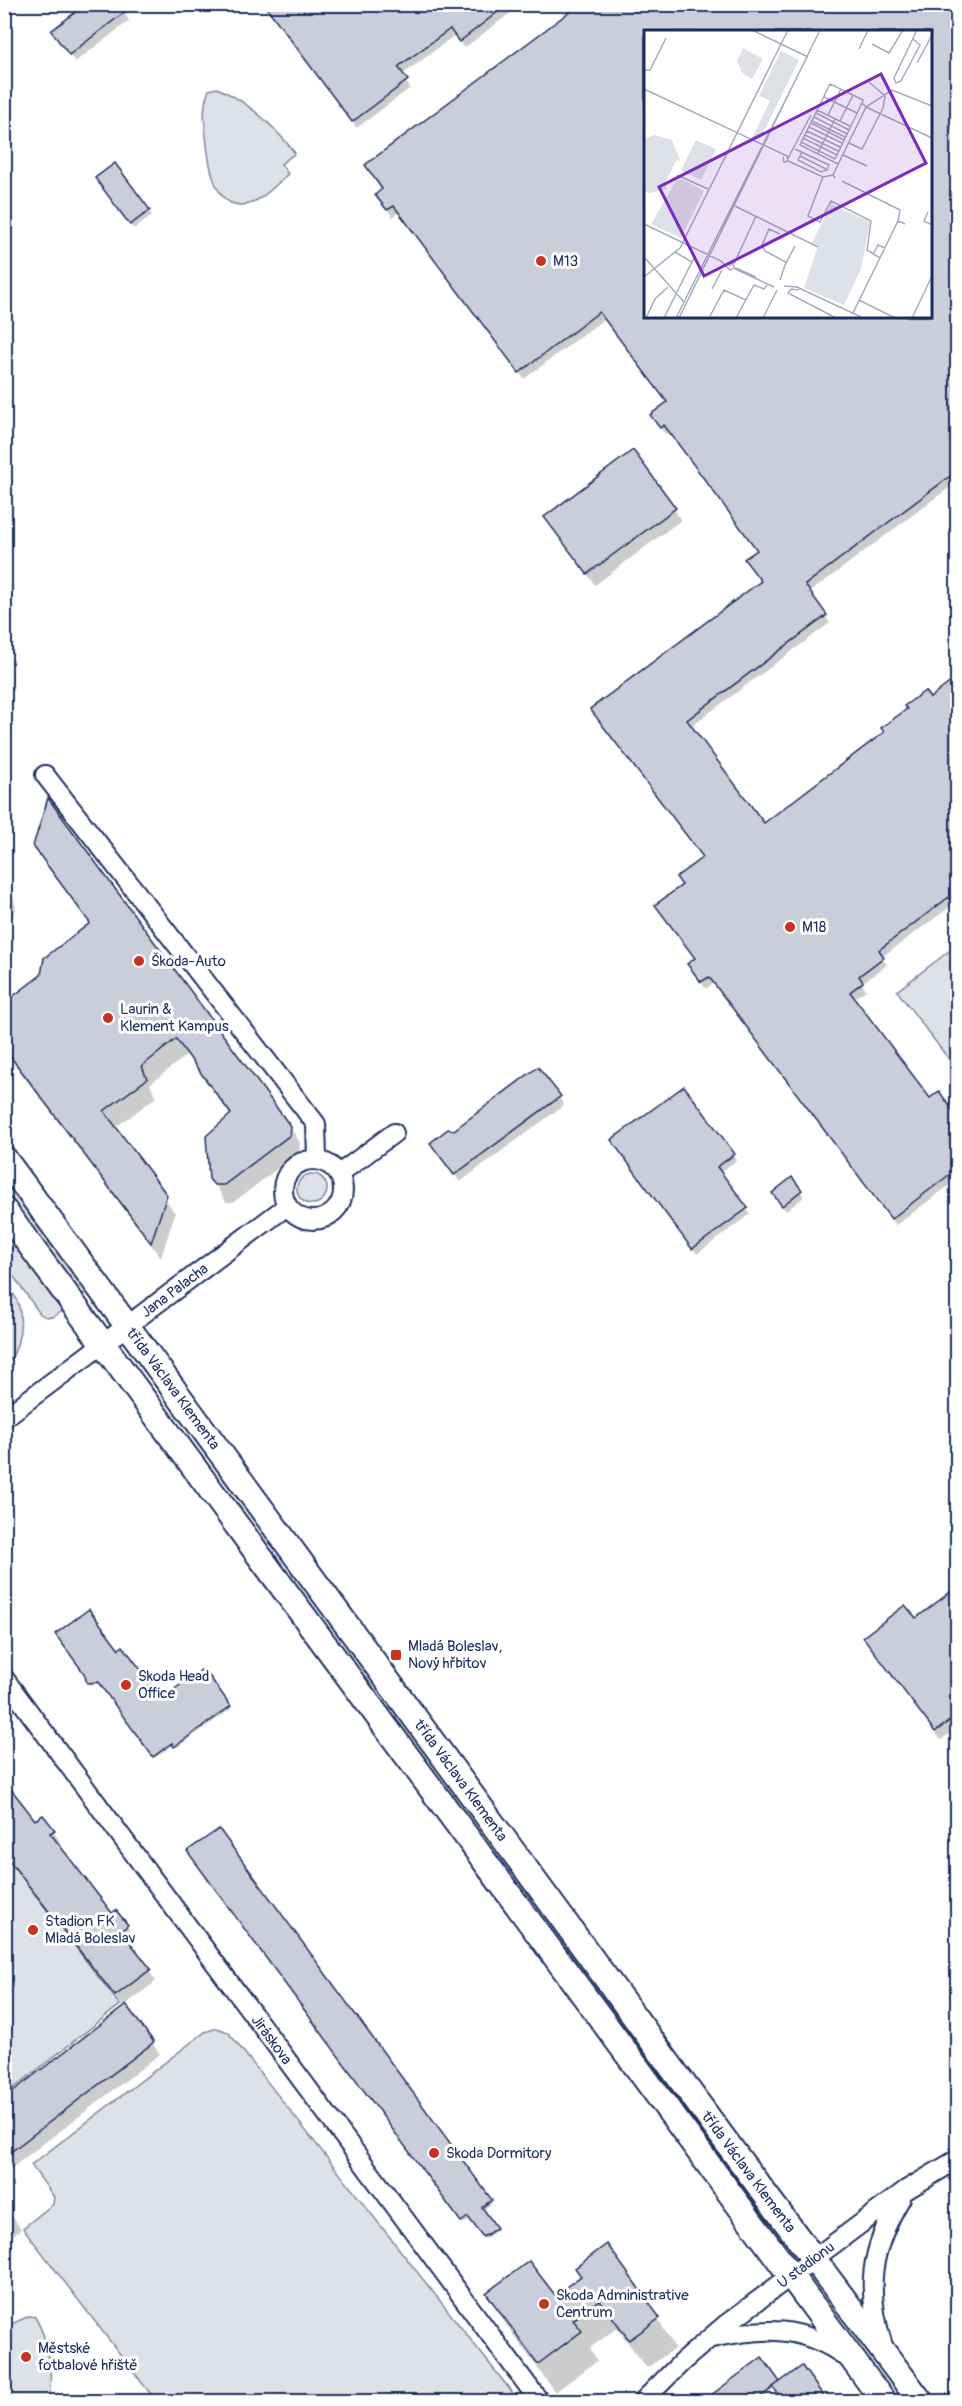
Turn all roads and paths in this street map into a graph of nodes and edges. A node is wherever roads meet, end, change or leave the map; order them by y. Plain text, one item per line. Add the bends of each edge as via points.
1 (45, 775) dead end
2 (394, 1133) dead end
3 (4, 1158) edge
4 (317, 1159) junction
5 (339, 1174) junction
6 (287, 1206) junction
7 (4, 1210) edge
8 (126, 1325) junction
9 (103, 1343) junction
10 (4, 1418) edge
11 (4, 1678) edge
12 (957, 2159) edge
13 (906, 2190) junction
14 (814, 2259) junction
15 (791, 2276) junction
16 (707, 2339) junction
17 (886, 2354) junction
18 (859, 2368) junction
19 (540, 2402) edge
20 (642, 2402) edge
21 (884, 2402) edge
22 (921, 2402) edge

1 - 4 street via 316,1124
2 - 5 street
3 - 8 street, třída Václava Klementa
4 - 5 street
4 - 6 street via 305,1160 289,1170 282,1188
5 - 6 street via 341,1202 330,1215 310,1221 293,1214
6 - 8 street, Jana Palacha
7 - 9 street, třída Václava Klementa
8 - 9 street, Jana Palacha
8 - 14 street, třída Václava Klementa
9 - 10 street, Jana Palacha
9 - 15 street, třída Václava Klementa
11 - 19 street, Jiráskova
12 - 13 street, U stadionu
13 - 14 street, U stadionu
13 - 17 street via 880,2239 872,2269 875,2313
14 - 15 street, U stadionu
14 - 17 street, třída Václava Klementa
15 - 16 street, U stadionu
15 - 18 street, třída Václava Klementa
16 - 18 street via 786,2330 819,2341
16 - 20 street, U stadionu
17 - 22 street, třída Václava Klementa
18 - 21 street, třída Václava Klementa

